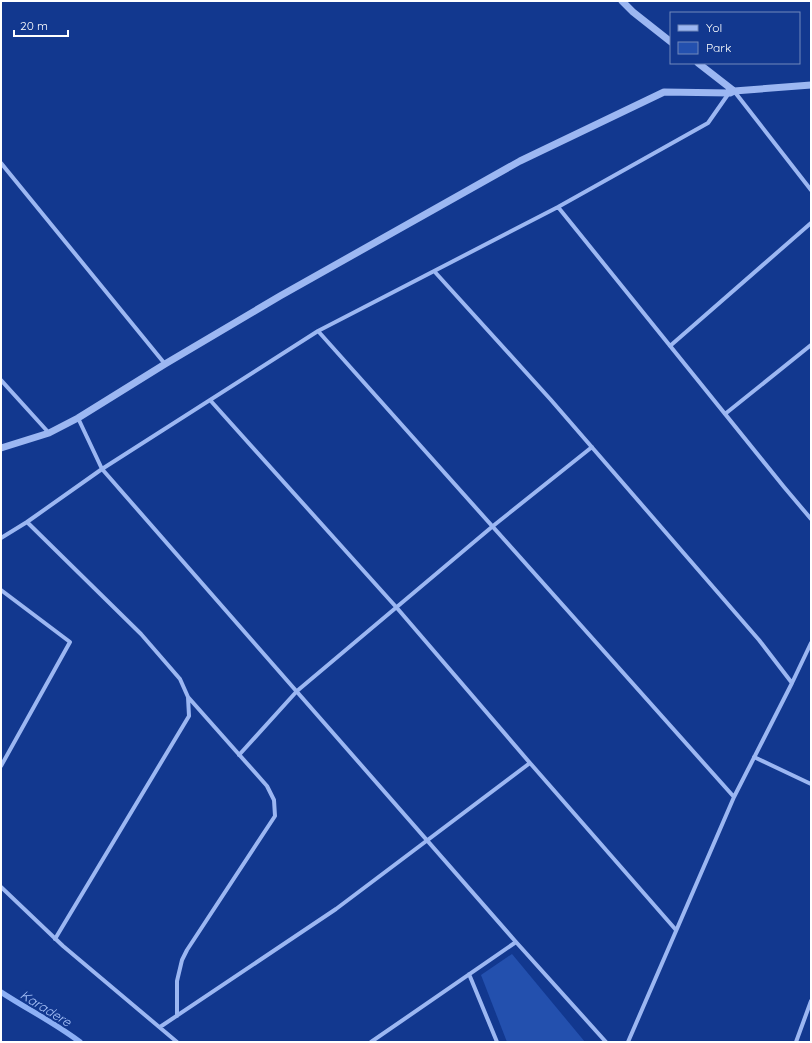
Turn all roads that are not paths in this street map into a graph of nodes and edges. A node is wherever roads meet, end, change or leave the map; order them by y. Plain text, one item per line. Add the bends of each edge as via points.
1 (622, 1) edge
2 (670, 41) edge
3 (699, 64) edge
4 (811, 85) edge
5 (732, 92) junction
6 (1, 163) edge
7 (811, 190) edge
8 (558, 207) junction
9 (811, 223) edge
10 (434, 271) junction
11 (318, 331) junction
12 (811, 345) edge
13 (670, 346) junction
14 (165, 364) junction
15 (1, 380) edge
16 (210, 400) junction
17 (725, 414) junction
18 (78, 418) junction
19 (49, 433) junction
20 (1, 448) edge
21 (592, 448) junction
22 (102, 469) junction
23 (811, 519) edge
24 (27, 522) junction
25 (493, 526) junction
26 (1, 538) edge
27 (1, 590) edge
28 (397, 608) junction
29 (811, 642) edge
30 (792, 683) junction
31 (297, 691) junction
32 (188, 697) junction
33 (239, 755) junction
34 (754, 757) junction
35 (530, 762) junction
36 (1, 766) edge
37 (811, 784) edge
38 (734, 797) junction
39 (427, 840) junction
40 (1, 887) edge
41 (676, 930) junction
42 (55, 939) junction
43 (516, 942) junction
44 (469, 974) junction
45 (811, 1001) edge
46 (177, 1016) junction
47 (160, 1027) junction
48 (177, 1042) edge
49 (371, 1042) edge
50 (497, 1042) edge
51 (606, 1042) edge
52 (628, 1042) edge
53 (796, 1042) edge

1 - 2 street via 632,12
3 - 5 street
4 - 5 street
5 - 7 street
5 - 8 street via 708,123
5 - 14 street via 664,92 520,161
6 - 14 street
8 - 10 street
8 - 13 street
9 - 13 street
10 - 11 street
10 - 21 street
11 - 16 street
11 - 25 street
12 - 17 street
13 - 17 street
14 - 18 street
15 - 19 street
16 - 22 street
16 - 28 street
17 - 23 street
18 - 19 street
18 - 22 street
19 - 20 street
21 - 25 street
21 - 30 street via 759,640
22 - 24 street
22 - 31 street
24 - 26 street
24 - 32 street via 141,634 180,679
25 - 28 street
25 - 38 street
27 - 36 street via 70,642
28 - 31 street
28 - 35 street
29 - 30 street
30 - 34 street
31 - 33 street
31 - 39 street
32 - 33 street
32 - 42 street via 189,716
33 - 46 street via 267,786 274,800 275,816 185,955 177,981
34 - 37 street
34 - 38 street
35 - 39 street
35 - 41 street
38 - 41 street
39 - 43 street
39 - 46 street via 336,909
40 - 42 street
41 - 52 street
42 - 47 street
43 - 44 street
43 - 51 street
44 - 49 street
44 - 50 street
45 - 53 street
46 - 47 street
47 - 48 street

